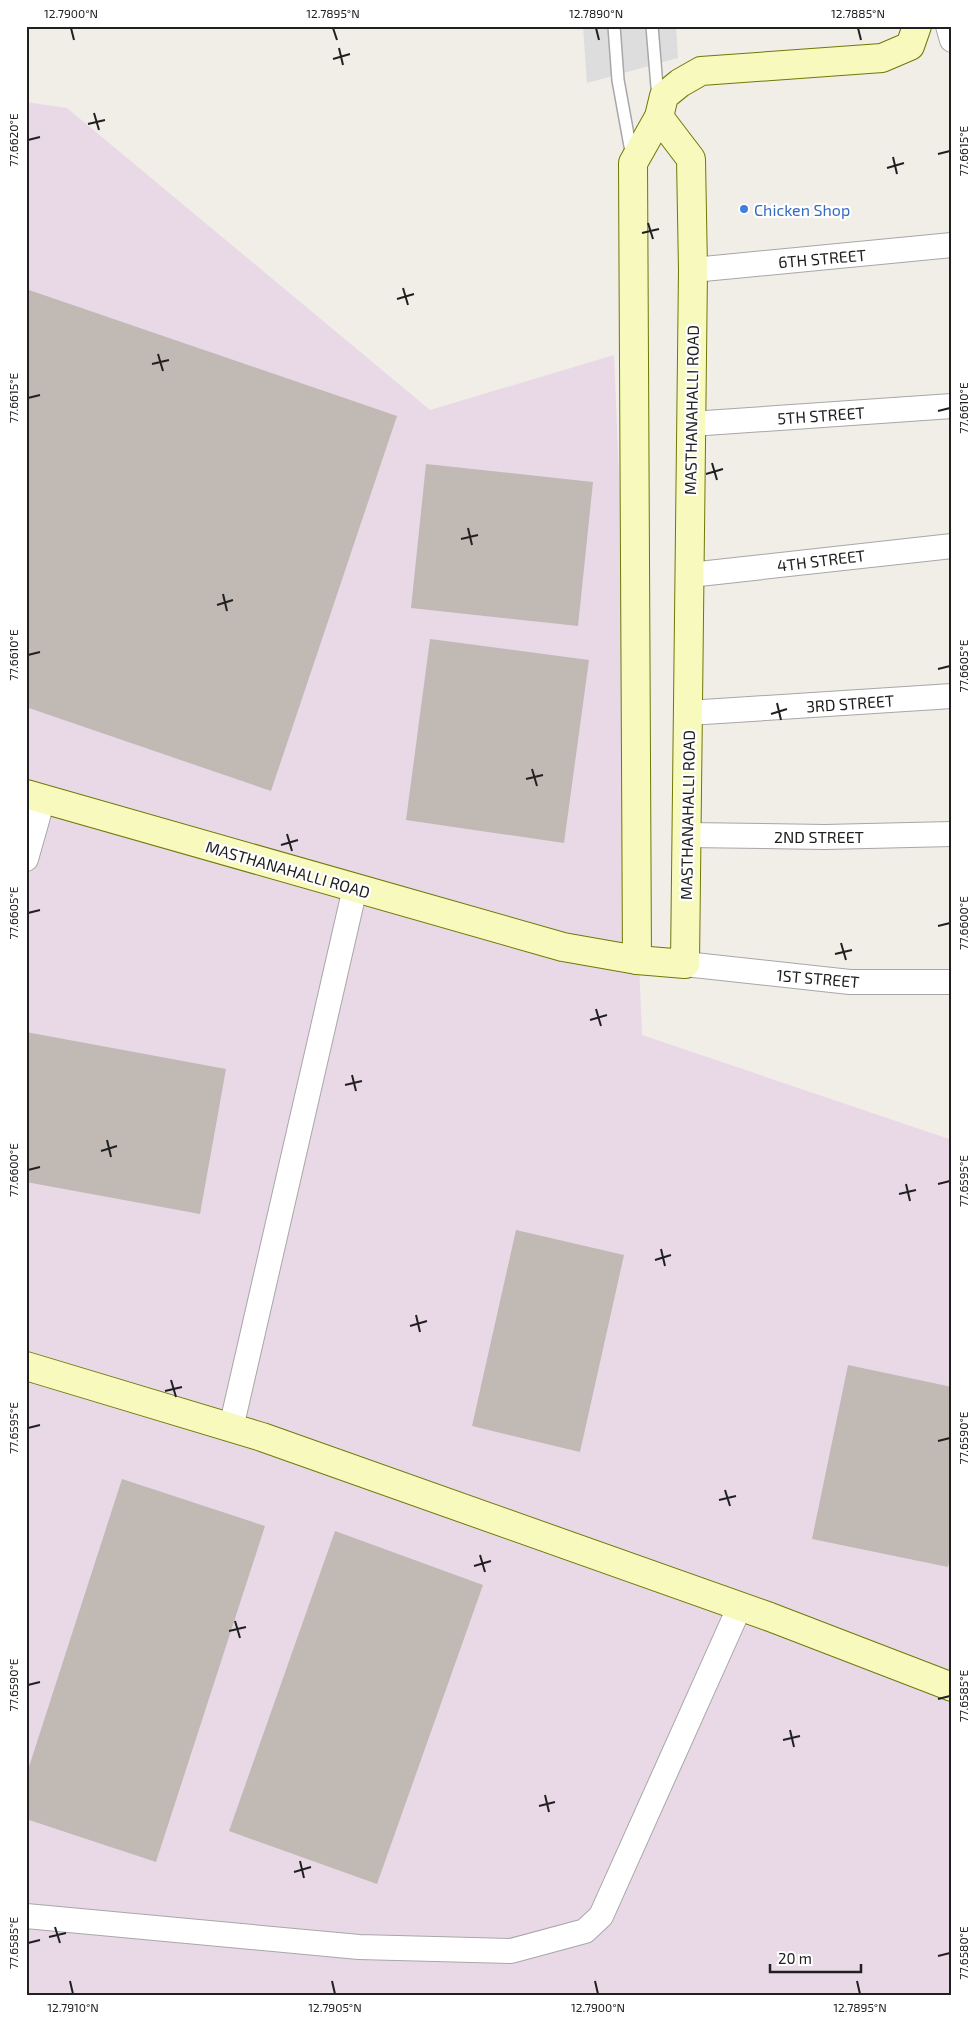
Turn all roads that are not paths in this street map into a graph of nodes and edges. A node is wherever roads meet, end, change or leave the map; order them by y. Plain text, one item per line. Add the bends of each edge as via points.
1 (614, 26) edge
2 (652, 26) edge
3 (918, 26) edge
4 (948, 26) edge
5 (952, 40) edge
6 (659, 117) junction
7 (633, 164) junction
8 (952, 245) edge
9 (693, 270) junction
10 (952, 406) edge
11 (691, 424) junction
12 (952, 546) edge
13 (690, 575) junction
14 (952, 696) edge
15 (688, 713) junction
16 (35, 797) edge
17 (952, 834) edge
18 (687, 835) junction
19 (26, 859) edge
20 (355, 888) junction
21 (637, 960) junction
22 (685, 964) junction
23 (952, 982) edge
24 (26, 1366) edge
25 (231, 1428) junction
26 (740, 1606) junction
27 (952, 1687) edge
28 (26, 1916) edge

1 - 7 lane via 618,80
2 - 6 lane
3 - 6 street via 910,46 882,58 701,71 664,96
4 - 5 street
6 - 7 street
6 - 9 street, MASTHANAHALLI ROAD via 691,159
7 - 21 street
8 - 9 street, 6TH STREET
9 - 11 street, MASTHANAHALLI ROAD
10 - 11 street, 5TH STREET
11 - 13 street, MASTHANAHALLI ROAD
12 - 13 street, 4TH STREET
13 - 15 street, MASTHANAHALLI ROAD
14 - 15 street, 3RD STREET
15 - 18 street, MASTHANAHALLI ROAD
16 - 19 street
16 - 20 street, MASTHANAHALLI ROAD
17 - 18 street, 2ND STREET via 825,837
18 - 22 street, MASTHANAHALLI ROAD
20 - 21 street, MASTHANAHALLI ROAD via 563,947
20 - 25 street
21 - 22 street, MASTHANAHALLI ROAD
22 - 23 street, 1ST STREET via 850,982
24 - 25 street
25 - 26 street
26 - 27 street
26 - 28 street via 600,1916 585,1931 511,1951 359,1947

